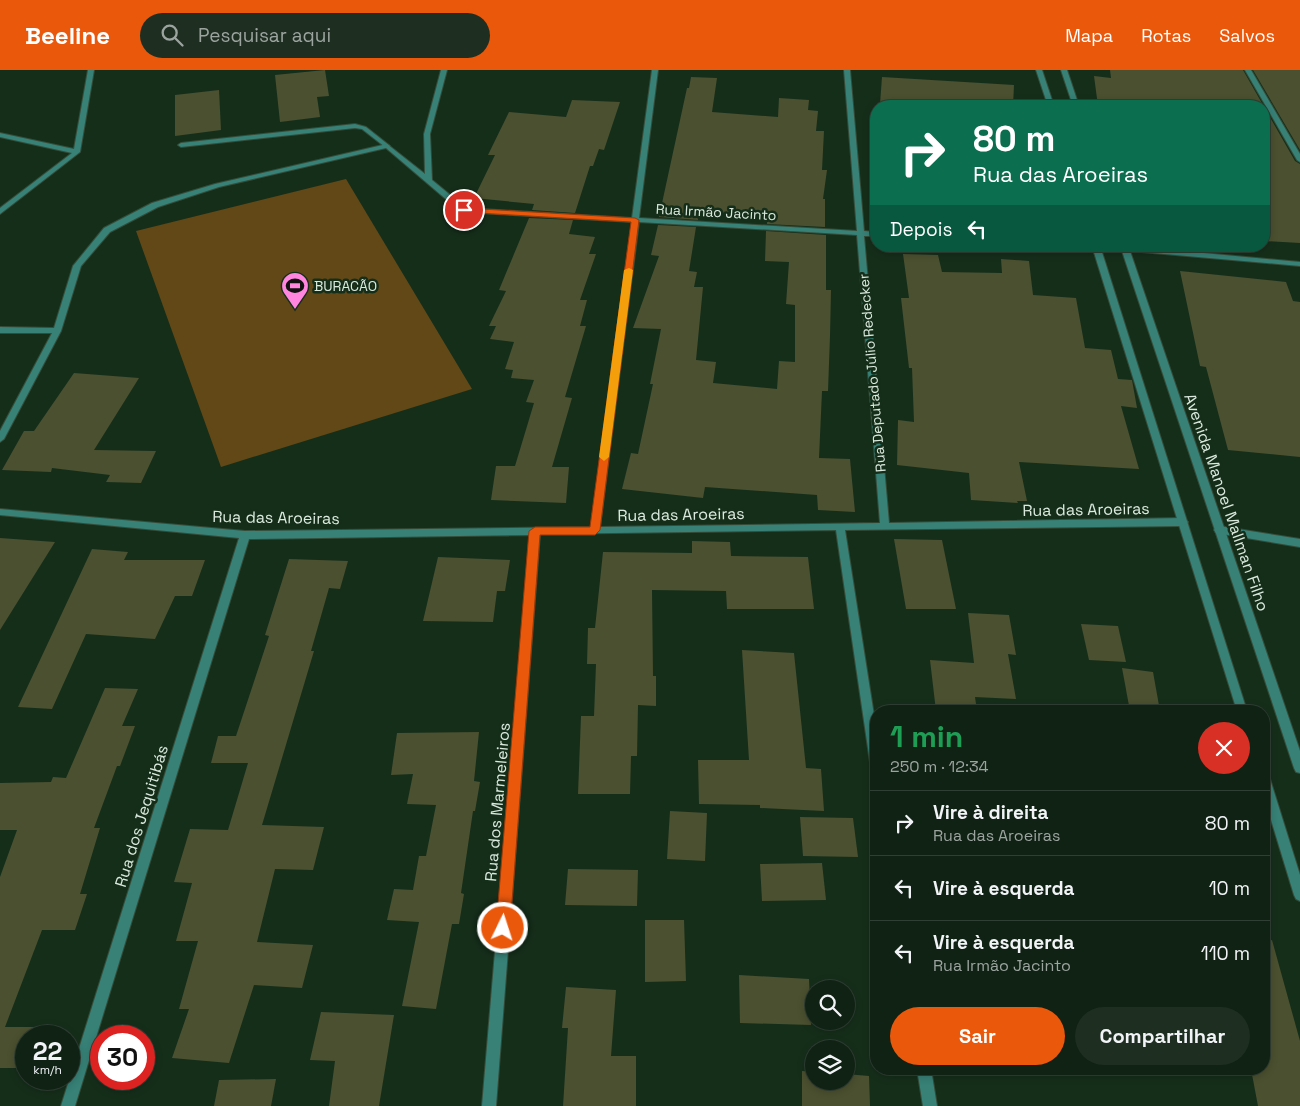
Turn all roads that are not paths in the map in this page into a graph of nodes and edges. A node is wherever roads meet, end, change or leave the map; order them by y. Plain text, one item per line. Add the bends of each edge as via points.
1 (91, 70) edge
2 (444, 70) edge
3 (655, 70) edge
4 (847, 70) edge
5 (1039, 70) edge
6 (1064, 70) edge
7 (1248, 70) edge
8 (1049, 100) edge
9 (1074, 100) edge
10 (1265, 100) edge
11 (1270, 108) edge
12 (0, 135) edge
13 (180, 145) dead end
14 (387, 146) junction
15 (76, 152) junction
16 (1300, 160) edge
17 (428, 181) junction
18 (0, 212) edge
19 (635, 220) junction
20 (860, 233) junction
21 (870, 234) edge
22 (1097, 252) edge
23 (1126, 252) edge
24 (1176, 252) edge
25 (1300, 264) edge
26 (0, 330) edge
27 (57, 331) junction
28 (0, 439) edge
29 (0, 512) edge
30 (1183, 522) junction
31 (840, 527) junction
32 (885, 527) junction
33 (595, 530) junction
34 (1218, 530) junction
35 (535, 531) junction
36 (245, 535) junction
37 (1300, 543) edge
38 (1240, 705) edge
39 (870, 723) edge
40 (1300, 768) edge
41 (1270, 798) edge
42 (1300, 895) edge
43 (925, 1075) edge
44 (68, 1106) edge
45 (489, 1106) edge
46 (930, 1106) edge

1 - 15 street
2 - 17 street via 427,134
3 - 19 street
4 - 20 street, Rua Deputado Júlio Redecker
5 - 8 street
6 - 9 street
7 - 10 street
11 - 16 street
12 - 15 street
13 - 14 street via 354,126 364,128
14 - 17 street
14 - 27 street via 217,185 155,205 107,230 77,266
15 - 18 street
17 - 19 street, Rua Irmão Jacinto via 464,210
19 - 20 street, Rua Irmão Jacinto
19 - 33 street
20 - 21 street, Rua Irmão Jacinto
20 - 32 street, Rua Deputado Júlio Redecker
22 - 30 street
23 - 34 street, Avenida Manoel Mallman Filho
24 - 25 street
26 - 27 street
27 - 28 street
29 - 36 street, Rua das Aroeiras
30 - 32 street, Rua das Aroeiras
30 - 38 street
31 - 32 street, Rua das Aroeiras
31 - 33 street, Rua das Aroeiras
31 - 39 street
33 - 35 street, Rua das Aroeiras
34 - 37 street
34 - 40 street, Avenida Manoel Mallman Filho
35 - 36 street, Rua das Aroeiras
35 - 45 street, Rua dos Marmeleiros
36 - 44 street, Rua dos Jequitibás
41 - 42 street
43 - 46 street

